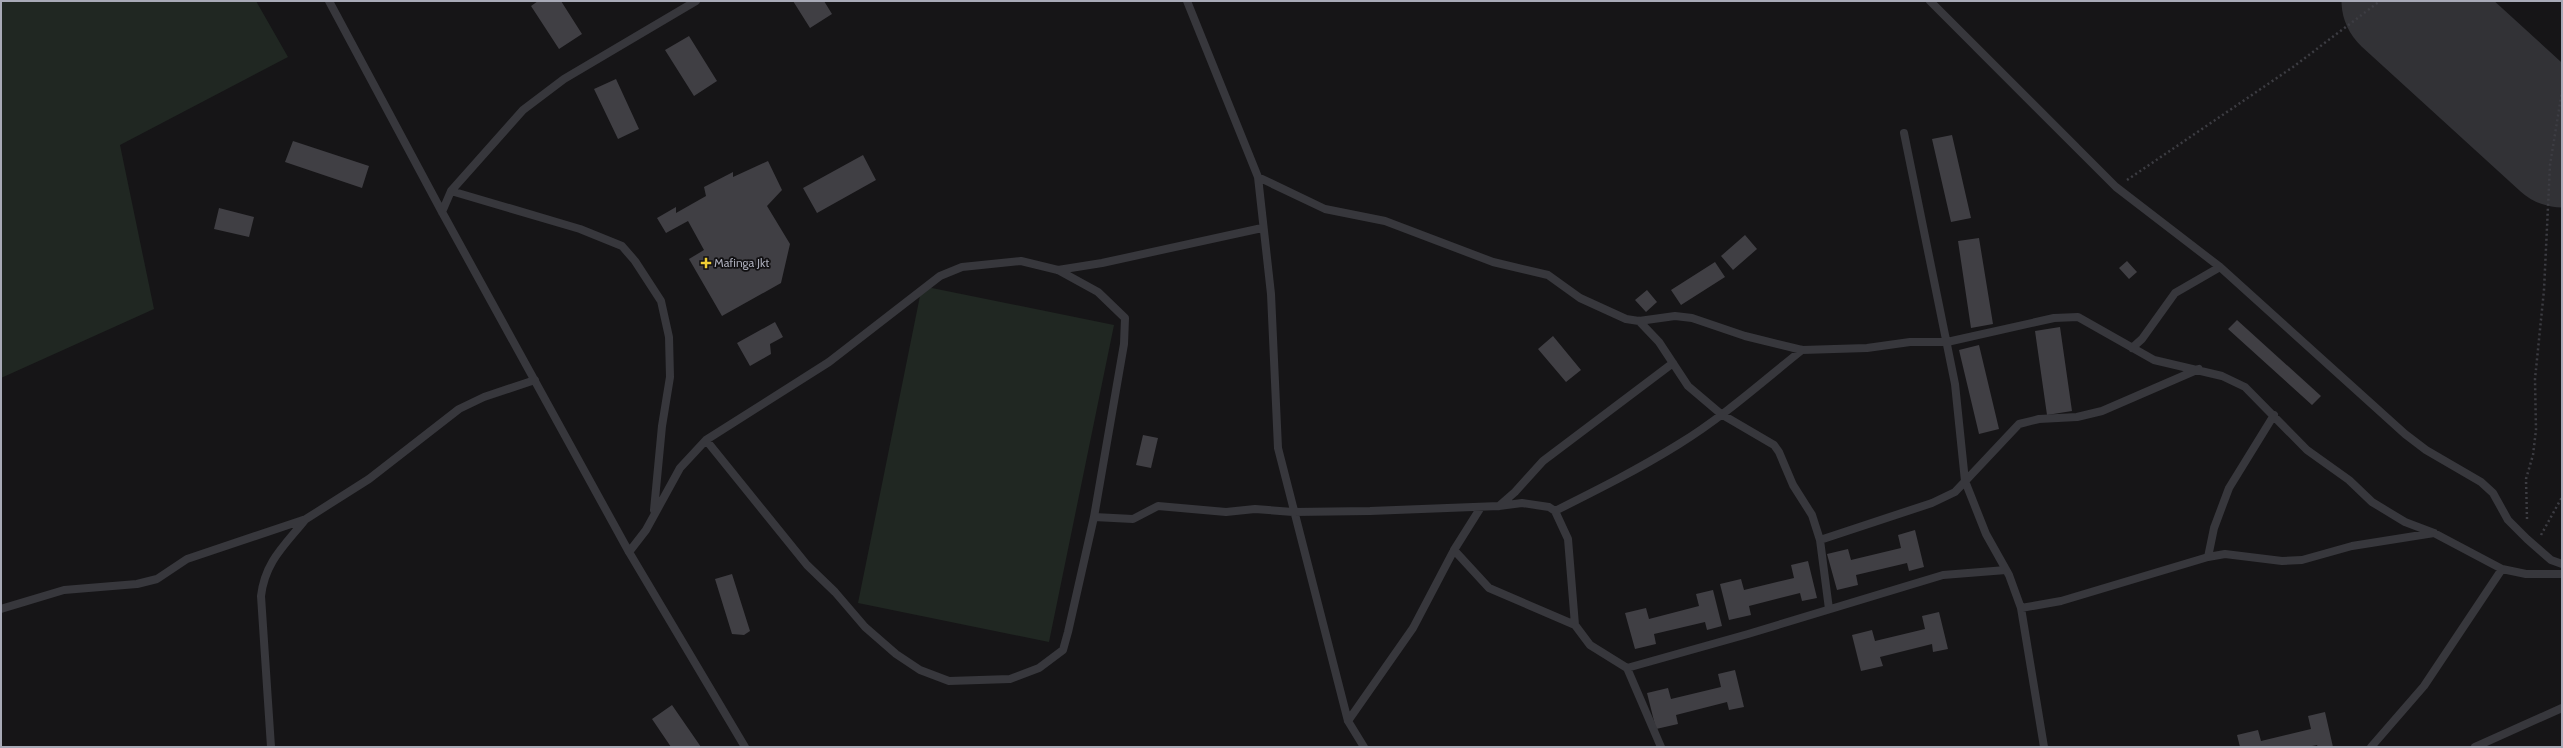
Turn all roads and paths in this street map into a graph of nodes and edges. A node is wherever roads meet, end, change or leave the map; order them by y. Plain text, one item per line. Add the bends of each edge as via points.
1 (329, 1) edge
2 (696, 1) edge
3 (1187, 1) edge
4 (1930, 1) edge
5 (2380, 1) edge
6 (2562, 91) edge
7 (1904, 133) dead end
8 (1258, 177) junction
9 (2116, 187) junction
10 (451, 191) junction
11 (442, 212) junction
12 (1262, 228) junction
13 (2220, 266) junction
14 (1058, 270) junction
15 (1639, 321) junction
16 (1947, 342) junction
17 (2132, 348) junction
18 (1802, 350) junction
19 (1673, 363) junction
20 (2200, 369) junction
21 (536, 380) junction
22 (1721, 414) junction
23 (2274, 415) junction
24 (706, 440) junction
25 (1965, 481) junction
26 (2562, 497) edge
27 (1499, 506) junction
28 (1481, 507) junction
29 (1555, 510) junction
30 (654, 512) junction
31 (1293, 512) junction
32 (1094, 517) junction
33 (306, 519) junction
34 (2434, 533) junction
35 (2527, 539) junction
36 (1820, 540) junction
37 (2535, 547) junction
38 (1454, 550) junction
39 (629, 552) junction
40 (2208, 557) junction
41 (2562, 564) edge
42 (2006, 570) junction
43 (2502, 570) junction
44 (2562, 574) edge
45 (2021, 608) junction
46 (1, 609) edge
47 (1829, 609) junction
48 (1575, 625) junction
49 (1627, 668) junction
50 (2562, 708) edge
51 (1348, 721) junction
52 (271, 747) edge
53 (745, 747) edge
54 (1364, 747) edge
55 (1661, 747) edge
56 (2044, 747) edge
57 (2371, 747) edge
58 (2475, 747) edge

1 - 11 lane
2 - 10 lane via 564,79 523,110
3 - 8 lane
4 - 9 lane
5 - 9 path via 2293,67
6 - 35 path via 2550,165 2545,282 2535,379 2536,430 2533,455 2526,479
7 - 16 lane
8 - 12 lane via 1262,200
8 - 15 lane via 1325,208 1385,221 1493,262 1548,275 1586,301 1615,315
9 - 13 lane
10 - 11 lane
10 - 30 lane via 580,229 622,246 661,301 669,337 670,377 662,426
11 - 21 lane
12 - 14 lane via 1102,263
12 - 31 lane via 1271,294 1278,448
13 - 17 lane via 2175,293 2142,339
13 - 35 lane via 2405,434 2426,450 2481,482 2493,493 2508,520
14 - 24 lane via 1021,261 962,266 940,276 829,362
14 - 32 lane via 1098,292 1125,318 1124,344
15 - 18 lane via 1663,317 1692,318 1745,336
15 - 19 lane via 1659,342
16 - 17 lane via 2069,316 2087,321
16 - 18 lane via 1910,342 1868,348
16 - 25 lane via 1955,384
17 - 20 lane via 2154,360
18 - 22 lane
19 - 22 lane via 1688,386
19 - 27 lane via 1543,461
20 - 23 lane via 2246,387
20 - 25 lane via 2102,411 2077,417 2039,419 2020,424
21 - 33 lane via 484,396 459,409 369,479
21 - 39 lane
22 - 29 lane via 1653,460
22 - 36 lane via 1774,445 1780,452 1793,485 1812,515
23 - 34 lane via 2308,450 2349,480 2372,502 2405,522
23 - 40 lane via 2229,488 2214,528
24 - 30 lane via 680,468
24 - 32 lane via 807,565 835,592 865,627 896,654 920,670 949,681 1010,679 1039,668 1063,650
25 - 36 lane via 1960,489 1932,503
25 - 42 lane via 1986,534
26 - 37 path
27 - 28 lane
27 - 29 lane via 1522,503
28 - 31 lane
28 - 38 lane
29 - 48 lane via 1568,539
30 - 39 lane via 646,530
31 - 32 lane via 1255,509 1226,512 1158,506 1133,518
31 - 51 lane
33 - 46 lane via 187,558 157,578 137,584 64,590
33 - 52 lane via 270,562 263,579 261,596
34 - 40 lane via 2352,546 2302,560 2282,561 2225,554
34 - 43 lane
35 - 37 lane
36 - 47 lane
37 - 41 lane via 2551,560
38 - 48 lane via 1489,588
38 - 51 lane via 1414,628
39 - 53 lane
40 - 45 lane via 2061,601
42 - 45 lane
42 - 47 lane via 1943,575
43 - 44 lane via 2526,574
43 - 57 lane via 2424,686
45 - 56 lane
47 - 49 lane
48 - 49 lane via 1590,645
49 - 55 lane
50 - 58 lane
51 - 54 lane

